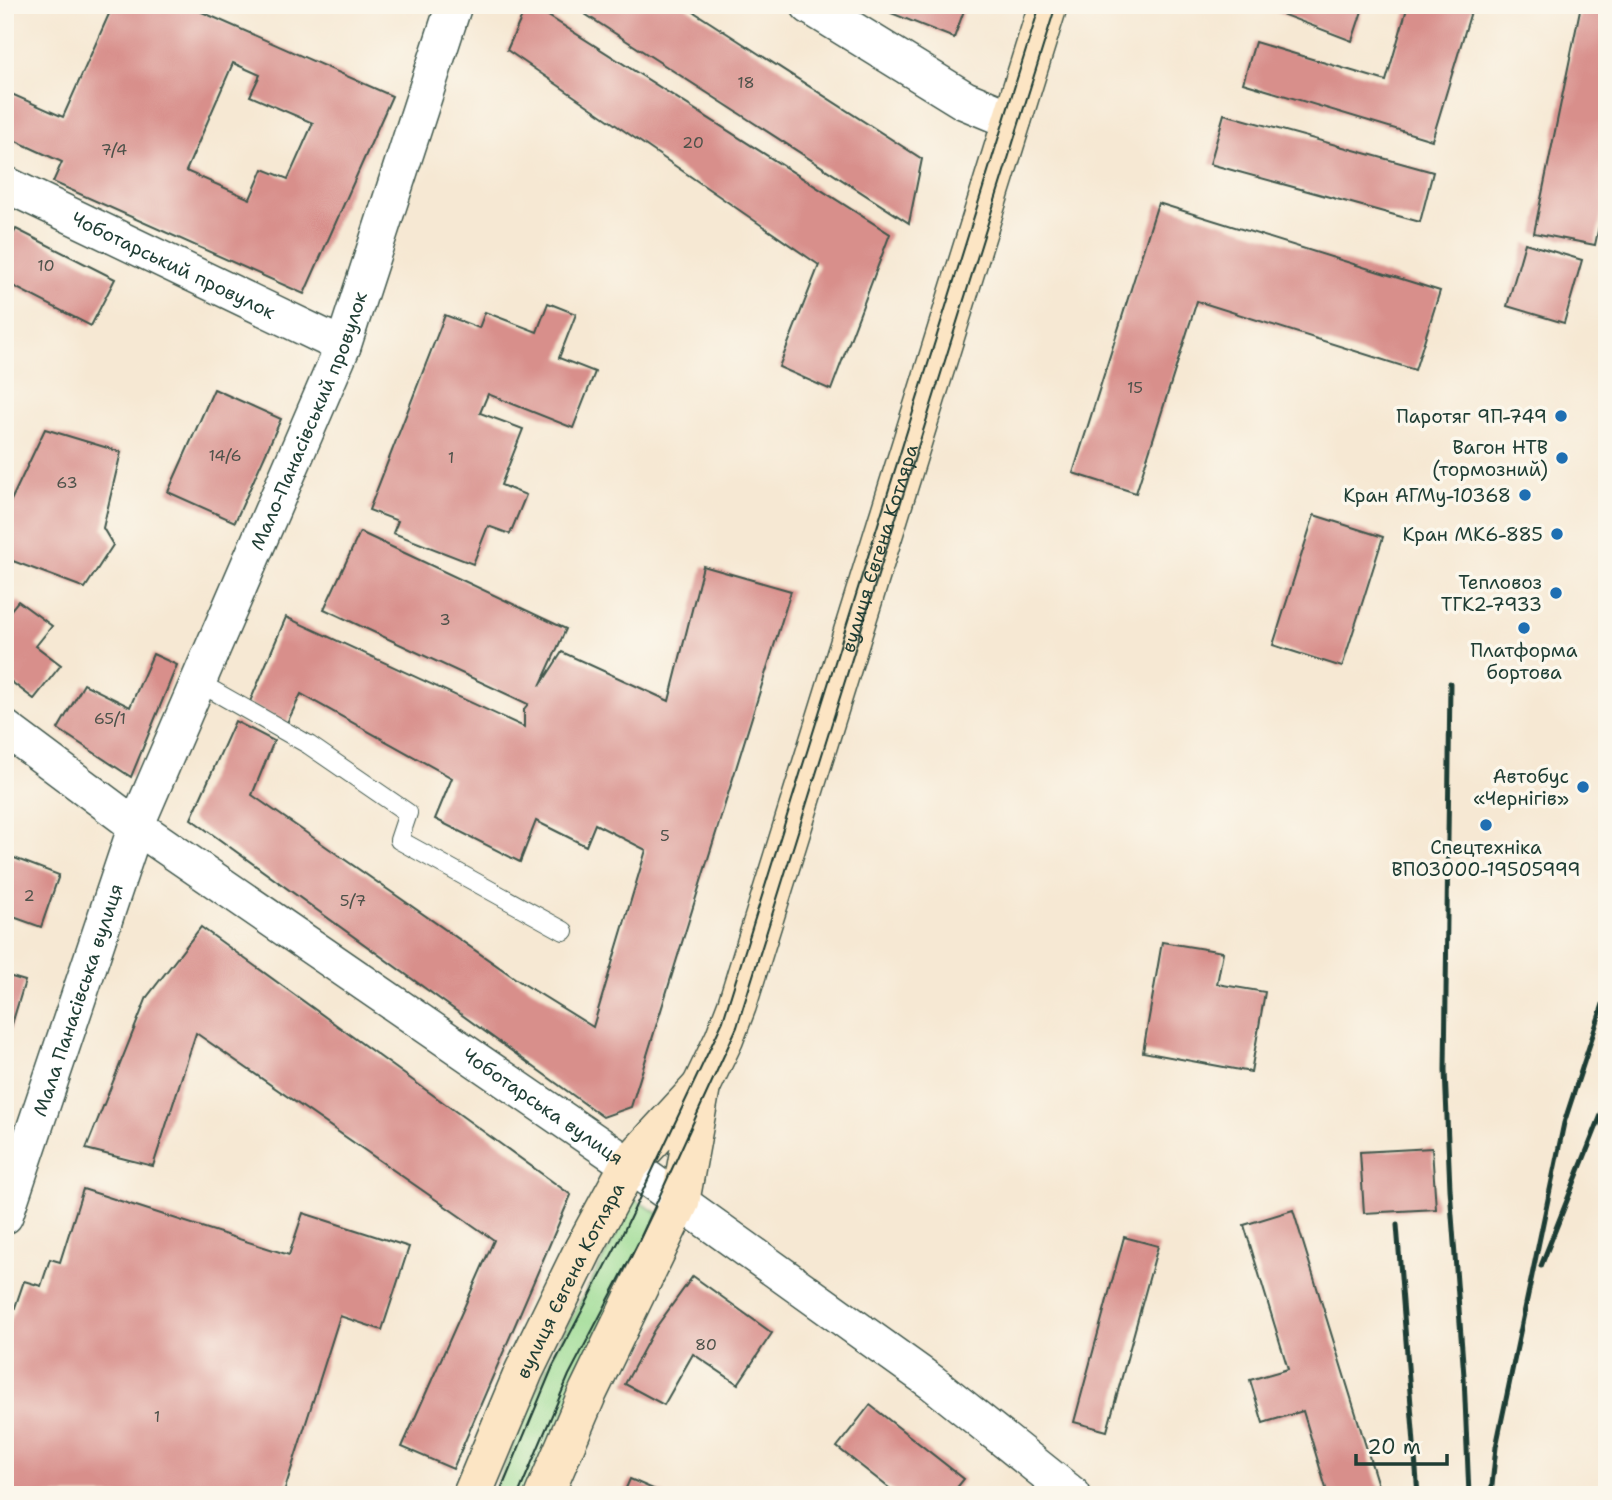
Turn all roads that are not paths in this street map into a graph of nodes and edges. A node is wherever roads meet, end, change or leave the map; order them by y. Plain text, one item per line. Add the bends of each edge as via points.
1 (454, 5) edge
2 (810, 5) edge
3 (1048, 5) edge
4 (1012, 120) junction
5 (5, 184) edge
6 (344, 345) junction
7 (198, 682) junction
8 (5, 728) edge
9 (136, 826) junction
10 (564, 931) dead end
11 (701, 1087) junction
12 (629, 1165) junction
13 (680, 1202) junction
14 (5, 1216) edge
15 (472, 1495) edge
16 (544, 1495) edge
17 (1073, 1495) edge

1 - 6 street, Мало-Панасівський провулок
2 - 4 street via 964,100
3 - 4 main road, вулиця Євгена Котляра
4 - 11 main road, вулиця Євгена Котляра via 737,1005
5 - 6 street, Чоботарський провулок
6 - 7 street, Мало-Панасівський провулок
7 - 9 street, Мало-Панасівський провулок
7 - 10 lane via 309,745 408,813 399,840
8 - 9 street, Чоботарська вулиця
9 - 12 street, Чоботарська вулиця
9 - 14 street, Мала Панасівська вулиця
11 - 12 main road, вулиця Євгена Котляра
11 - 13 main road, вулиця Євгена Котляра
12 - 13 street, Чоботарська вулиця
12 - 15 main road, вулиця Євгена Котляра via 524,1371
13 - 16 main road, вулиця Євгена Котляра
13 - 17 street, Чоботарська вулиця via 933,1383

